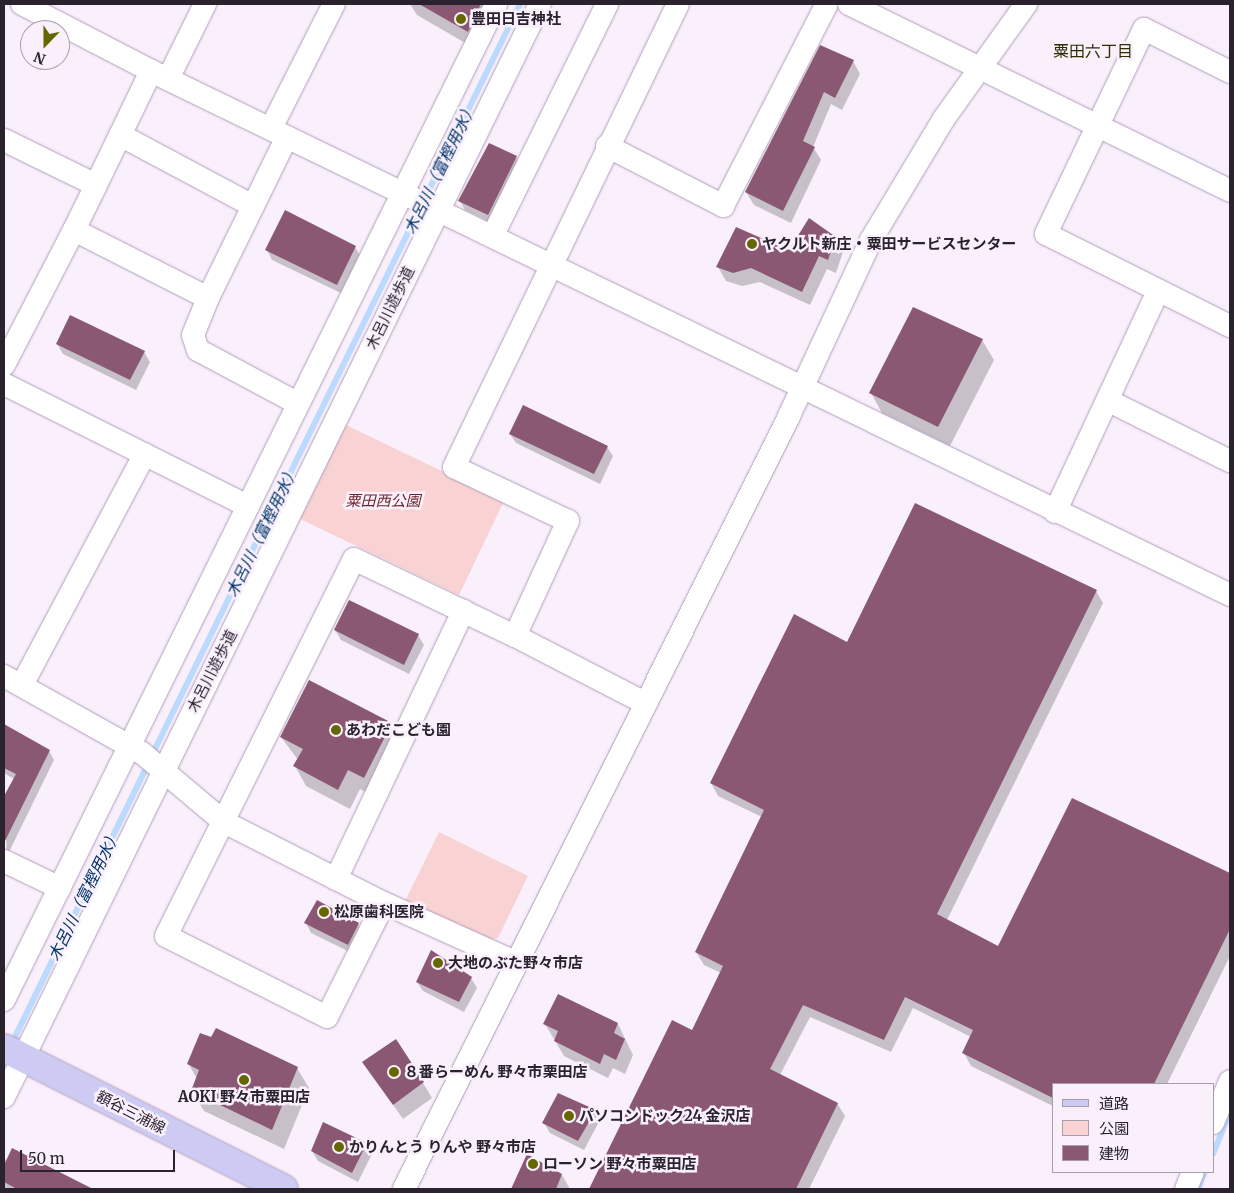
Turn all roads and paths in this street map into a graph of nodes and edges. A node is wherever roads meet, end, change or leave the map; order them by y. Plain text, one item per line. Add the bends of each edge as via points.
1 (24, 4) edge
2 (205, 4) edge
3 (334, 4) edge
4 (496, 4) edge
5 (540, 4) edge
6 (607, 4) edge
7 (678, 4) edge
8 (826, 4) edge
9 (849, 4) edge
10 (1026, 4) edge
11 (979, 66) junction
12 (1230, 72) edge
13 (160, 75) junction
14 (1097, 126) junction
15 (279, 132) junction
16 (120, 135) junction
17 (4, 140) edge
18 (607, 146) junction
19 (96, 185) junction
20 (1230, 191) edge
21 (409, 193) junction
22 (253, 206) junction
23 (437, 207) junction
24 (74, 230) junction
25 (493, 235) junction
26 (549, 263) junction
27 (1158, 291) junction
28 (208, 298) junction
29 (1230, 326) edge
30 (4, 365) edge
31 (4, 384) edge
32 (802, 389) junction
33 (1109, 401) junction
34 (297, 403) junction
35 (145, 454) junction
36 (1230, 461) edge
37 (248, 506) junction
38 (1055, 512) junction
39 (1230, 595) edge
40 (463, 611) junction
41 (515, 636) junction
42 (14, 679) edge
43 (645, 703) junction
44 (148, 759) junction
45 (224, 822) junction
46 (4, 861) edge
47 (336, 879) junction
48 (60, 888) junction
49 (384, 903) junction
50 (518, 963) junction
51 (4, 1000) edge
52 (14, 1053) edge
53 (1230, 1081) edge
54 (4, 1097) edge
55 (1214, 1121) edge
56 (1193, 1173) edge
57 (284, 1189) edge
58 (404, 1189) edge
59 (1186, 1189) edge

1 - 13 street
2 - 13 street
3 - 15 street
4 - 21 street
5 - 23 street, 木呂川遊歩道
6 - 25 street
7 - 18 street
8 - 18 street via 723,206
9 - 11 street
10 - 11 street
11 - 14 street
11 - 32 street via 871,240
12 - 14 street via 1144,30
13 - 15 street
13 - 16 street
14 - 20 street
14 - 27 street via 1046,234
15 - 21 street
15 - 22 street
16 - 19 street
16 - 22 street
17 - 19 street
18 - 26 street
19 - 24 street
21 - 23 street
21 - 34 street
22 - 28 street
23 - 25 street
23 - 44 street, 木呂川遊歩道
24 - 28 street
24 - 30 street
25 - 26 street
26 - 32 street
26 - 41 street via 454,466 568,521
27 - 29 street
27 - 33 street
28 - 34 street via 193,335 198,350
31 - 35 street
32 - 38 street
32 - 43 street
33 - 36 street
33 - 38 street
34 - 37 street
35 - 37 street
35 - 42 street
37 - 44 street
38 - 39 street
40 - 41 street
40 - 45 street via 354,559
40 - 47 street
41 - 43 street
42 - 44 street
43 - 50 street
44 - 45 street
44 - 48 street
44 - 52 street, 木呂川遊歩道
45 - 47 street
45 - 49 street via 166,936 327,1018
46 - 48 street
47 - 49 street
48 - 51 street
49 - 50 street
50 - 58 street
52 - 54 street, 木呂川遊歩道
52 - 57 main road, 額谷三浦線
53 - 55 street
56 - 59 street

